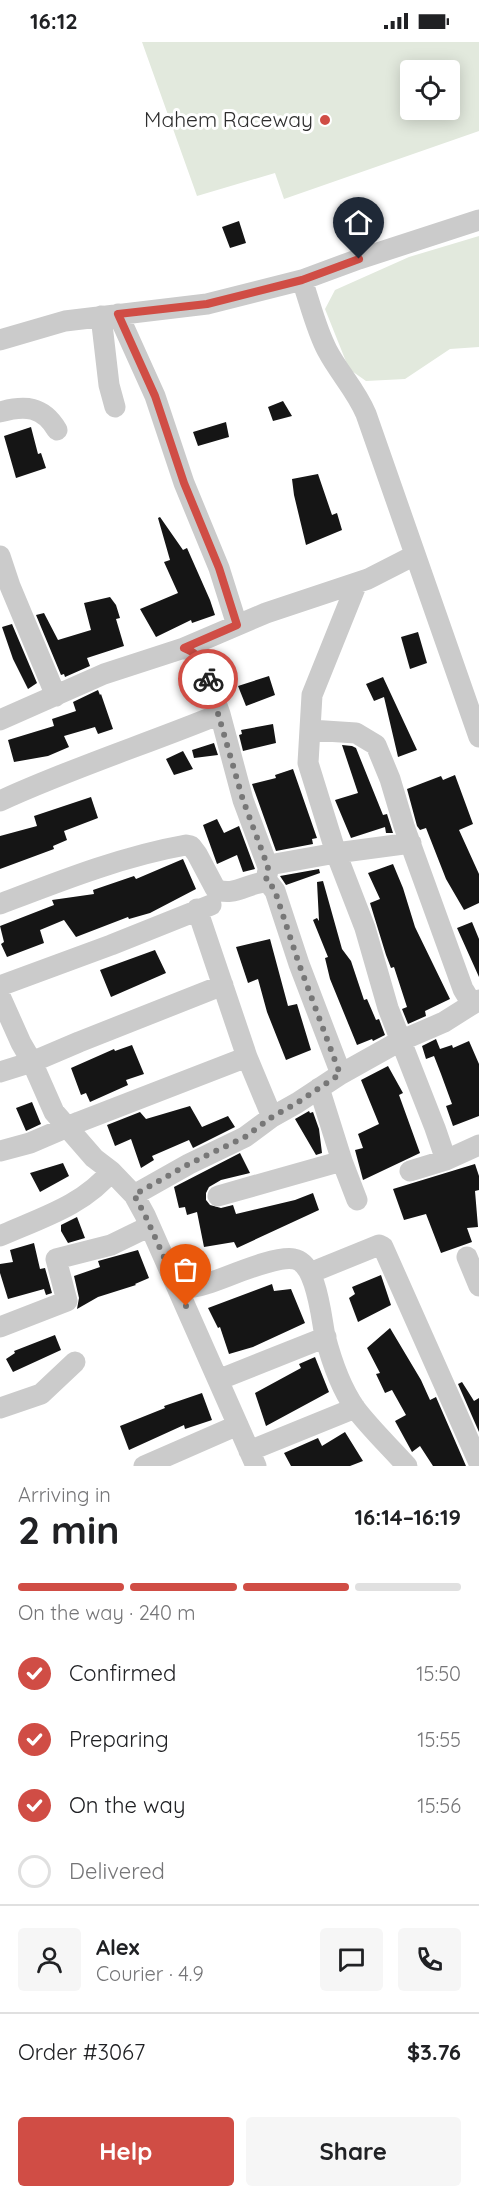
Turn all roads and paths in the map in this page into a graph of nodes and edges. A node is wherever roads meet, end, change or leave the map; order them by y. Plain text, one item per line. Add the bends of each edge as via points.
1 (479, 220) edge
2 (302, 280) junction
3 (110, 315) junction
4 (0, 340) edge
5 (115, 407) dead end
6 (0, 412) edge
7 (57, 430) dead end
8 (415, 555) junction
9 (0, 556) edge
10 (357, 583) junction
11 (237, 625) junction
12 (184, 648) junction
13 (56, 696) junction
14 (220, 714) junction
15 (0, 720) edge
16 (310, 730) junction
17 (479, 737) edge
18 (0, 801) edge
19 (411, 843) junction
20 (336, 853) junction
21 (267, 874) junction
22 (224, 892) junction
23 (0, 904) edge
24 (197, 909) junction
25 (0, 986) edge
26 (224, 986) junction
27 (0, 996) edge
28 (476, 1002) edge
29 (400, 1041) junction
30 (247, 1057) junction
31 (33, 1062) junction
32 (0, 1072) edge
33 (340, 1074) junction
34 (319, 1088) junction
35 (272, 1117) junction
36 (69, 1128) junction
37 (479, 1145) edge
38 (0, 1151) edge
39 (446, 1160) junction
40 (342, 1161) junction
41 (111, 1171) junction
42 (410, 1171) dead end
43 (134, 1195) junction
44 (218, 1196) dead end
45 (357, 1200) dead end
46 (150, 1226) junction
47 (0, 1236) edge
48 (467, 1257) dead end
49 (310, 1273) junction
50 (479, 1286) edge
51 (179, 1288) junction
52 (0, 1327) edge
53 (326, 1337) junction
54 (75, 1362) dead end
55 (218, 1380) junction
56 (0, 1408) edge
57 (355, 1408) junction
58 (238, 1425) junction
59 (253, 1458) edge
60 (479, 1462) edge
61 (144, 1466) edge
62 (406, 1466) edge

1 - 2 street
2 - 3 street via 207,304
2 - 8 street via 326,347 366,414
3 - 4 street via 65,321
3 - 5 street via 109,385
3 - 11 street via 155,396
6 - 7 street via 29,407 47,416
8 - 10 street
8 - 17 street
9 - 13 street
10 - 11 street
10 - 16 street via 312,695
11 - 12 street
12 - 13 street via 104,674
12 - 14 street via 200,658
13 - 15 street
14 - 18 street
14 - 21 street
16 - 19 street via 356,733 376,744
16 - 20 street via 308,763
19 - 20 street
19 - 28 street via 463,988
20 - 21 street
20 - 29 street via 365,928
21 - 22 street
21 - 33 street
22 - 23 street via 215,888 197,854 186,844 60,881
22 - 24 street via 217,901
24 - 25 street
24 - 26 street
26 - 30 street
26 - 31 street
27 - 31 street
28 - 29 street via 444,1022
29 - 33 street
29 - 39 street
30 - 35 street
30 - 36 street
31 - 32 street
31 - 36 street via 54,1112
33 - 34 street
34 - 35 street
34 - 40 street
35 - 43 street via 245,1137
36 - 38 street
36 - 41 street via 94,1158
37 - 39 street
39 - 42 street
40 - 44 street
40 - 45 street
41 - 43 street
41 - 47 street via 90,1192
43 - 46 street
46 - 51 street
46 - 52 street via 111,1245 56,1259 68,1301
48 - 50 street
49 - 51 street via 297,1259 288,1258 208,1284
49 - 53 street
49 - 60 street via 379,1245 383,1247
51 - 55 street
53 - 55 street
53 - 57 street
54 - 56 street via 41,1394
55 - 58 street
57 - 59 street
57 - 62 street
58 - 59 street
58 - 61 street

